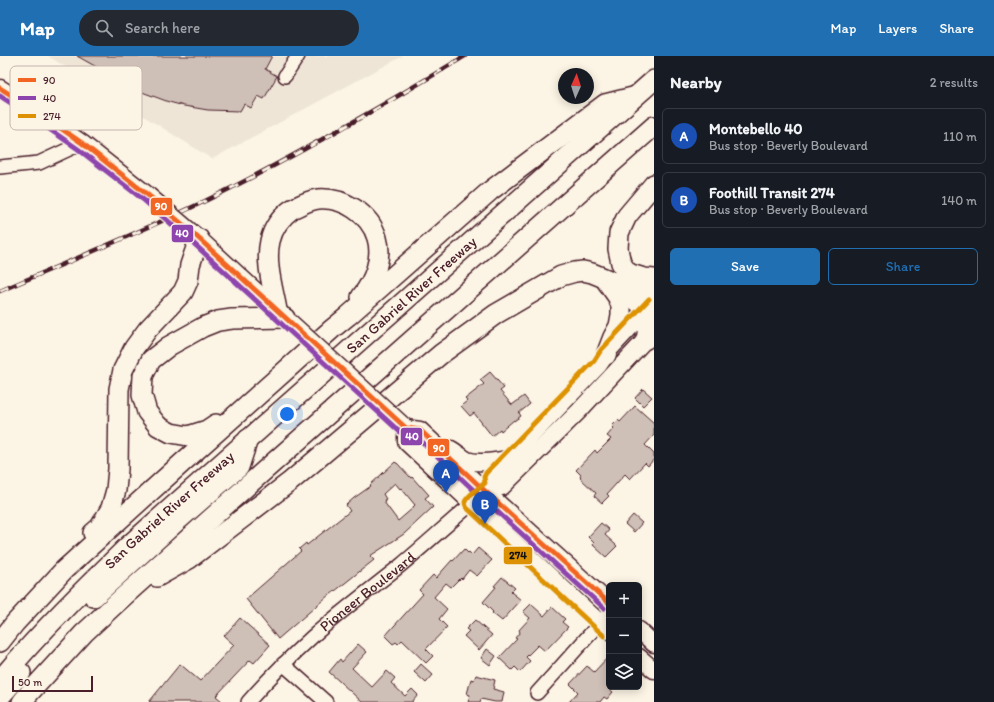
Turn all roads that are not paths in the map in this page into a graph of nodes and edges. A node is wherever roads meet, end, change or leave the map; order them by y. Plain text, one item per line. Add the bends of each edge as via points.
1 (298, 56) edge
2 (285, 76) dead end
3 (654, 80) edge
4 (0, 88) edge
5 (10, 94) edge
6 (637, 96) junction
7 (654, 126) edge
8 (62, 130) edge
9 (82, 144) junction
10 (0, 168) edge
11 (654, 184) edge
12 (198, 238) junction
13 (628, 273) junction
14 (602, 276) junction
15 (654, 279) edge
16 (653, 306) edge
17 (284, 317) junction
18 (332, 329) junction
19 (651, 336) edge
20 (606, 355) junction
21 (263, 390) junction
22 (406, 428) junction
23 (248, 439) junction
24 (430, 439) junction
25 (509, 458) junction
26 (265, 470) junction
27 (489, 489) junction
28 (472, 503) junction
29 (64, 570) junction
30 (123, 597) junction
31 (606, 600) edge
32 (606, 622) edge
33 (642, 633) edge
34 (0, 642) edge
35 (654, 644) edge
36 (642, 660) edge
37 (283, 664) junction
38 (654, 670) edge
39 (0, 680) edge
40 (537, 693) dead end
41 (0, 697) edge
42 (4, 702) edge
43 (22, 702) edge
44 (248, 702) edge
45 (326, 702) edge

1 - 2 street
3 - 6 highway, San Gabriel River Freeway
4 - 5 main road
6 - 18 highway via 605,104 490,191
6 - 23 highway, San Gabriel River Freeway
7 - 26 highway
8 - 9 main road
9 - 10 street via 39,163
9 - 12 main road, bridge
11 - 13 highway via 628,216 619,233 618,249 621,263
12 - 17 main road
12 - 29 highway via 183,292 148,329 134,348 123,370 119,389 118,469 111,508 100,527
13 - 15 highway
13 - 16 highway via 648,295
14 - 16 highway via 618,284 641,305
14 - 20 highway via 621,305 620,326
14 - 30 highway via 583,271 561,276 496,314 441,354 291,481 188,559
16 - 19 highway via 653,320 648,330
16 - 20 street, Pioneer Boulevard
17 - 18 highway via 270,268 270,240 285,214 300,204 317,199 332,200 357,210 368,221 377,238 379,255 377,270 370,284
17 - 21 highway via 218,321 168,346 151,360 143,376 142,395 147,412 158,426 171,433 188,436 207,430
17 - 22 main road, bridge
18 - 21 highway
19 - 27 main road, Pioneer Boulevard via 502,487
20 - 25 main road, Pioneer Boulevard
21 - 29 highway
22 - 24 main road via 420,430
22 - 28 main road via 406,442
23 - 39 highway, San Gabriel River Freeway via 129,545
23 - 41 highway via 240,467 83,607
24 - 25 main road via 448,446 474,462
24 - 27 main road
25 - 27 main road, Pioneer Boulevard via 491,478
26 - 30 highway
26 - 42 highway via 245,471 121,581
27 - 28 street, Pioneer Boulevard
27 - 31 main road
28 - 32 main road
28 - 37 street, Pioneer Boulevard
29 - 34 highway
30 - 43 highway via 84,634
32 - 40 street
33 - 35 main road
36 - 38 main road
37 - 44 street, Pioneer Boulevard
37 - 45 street

